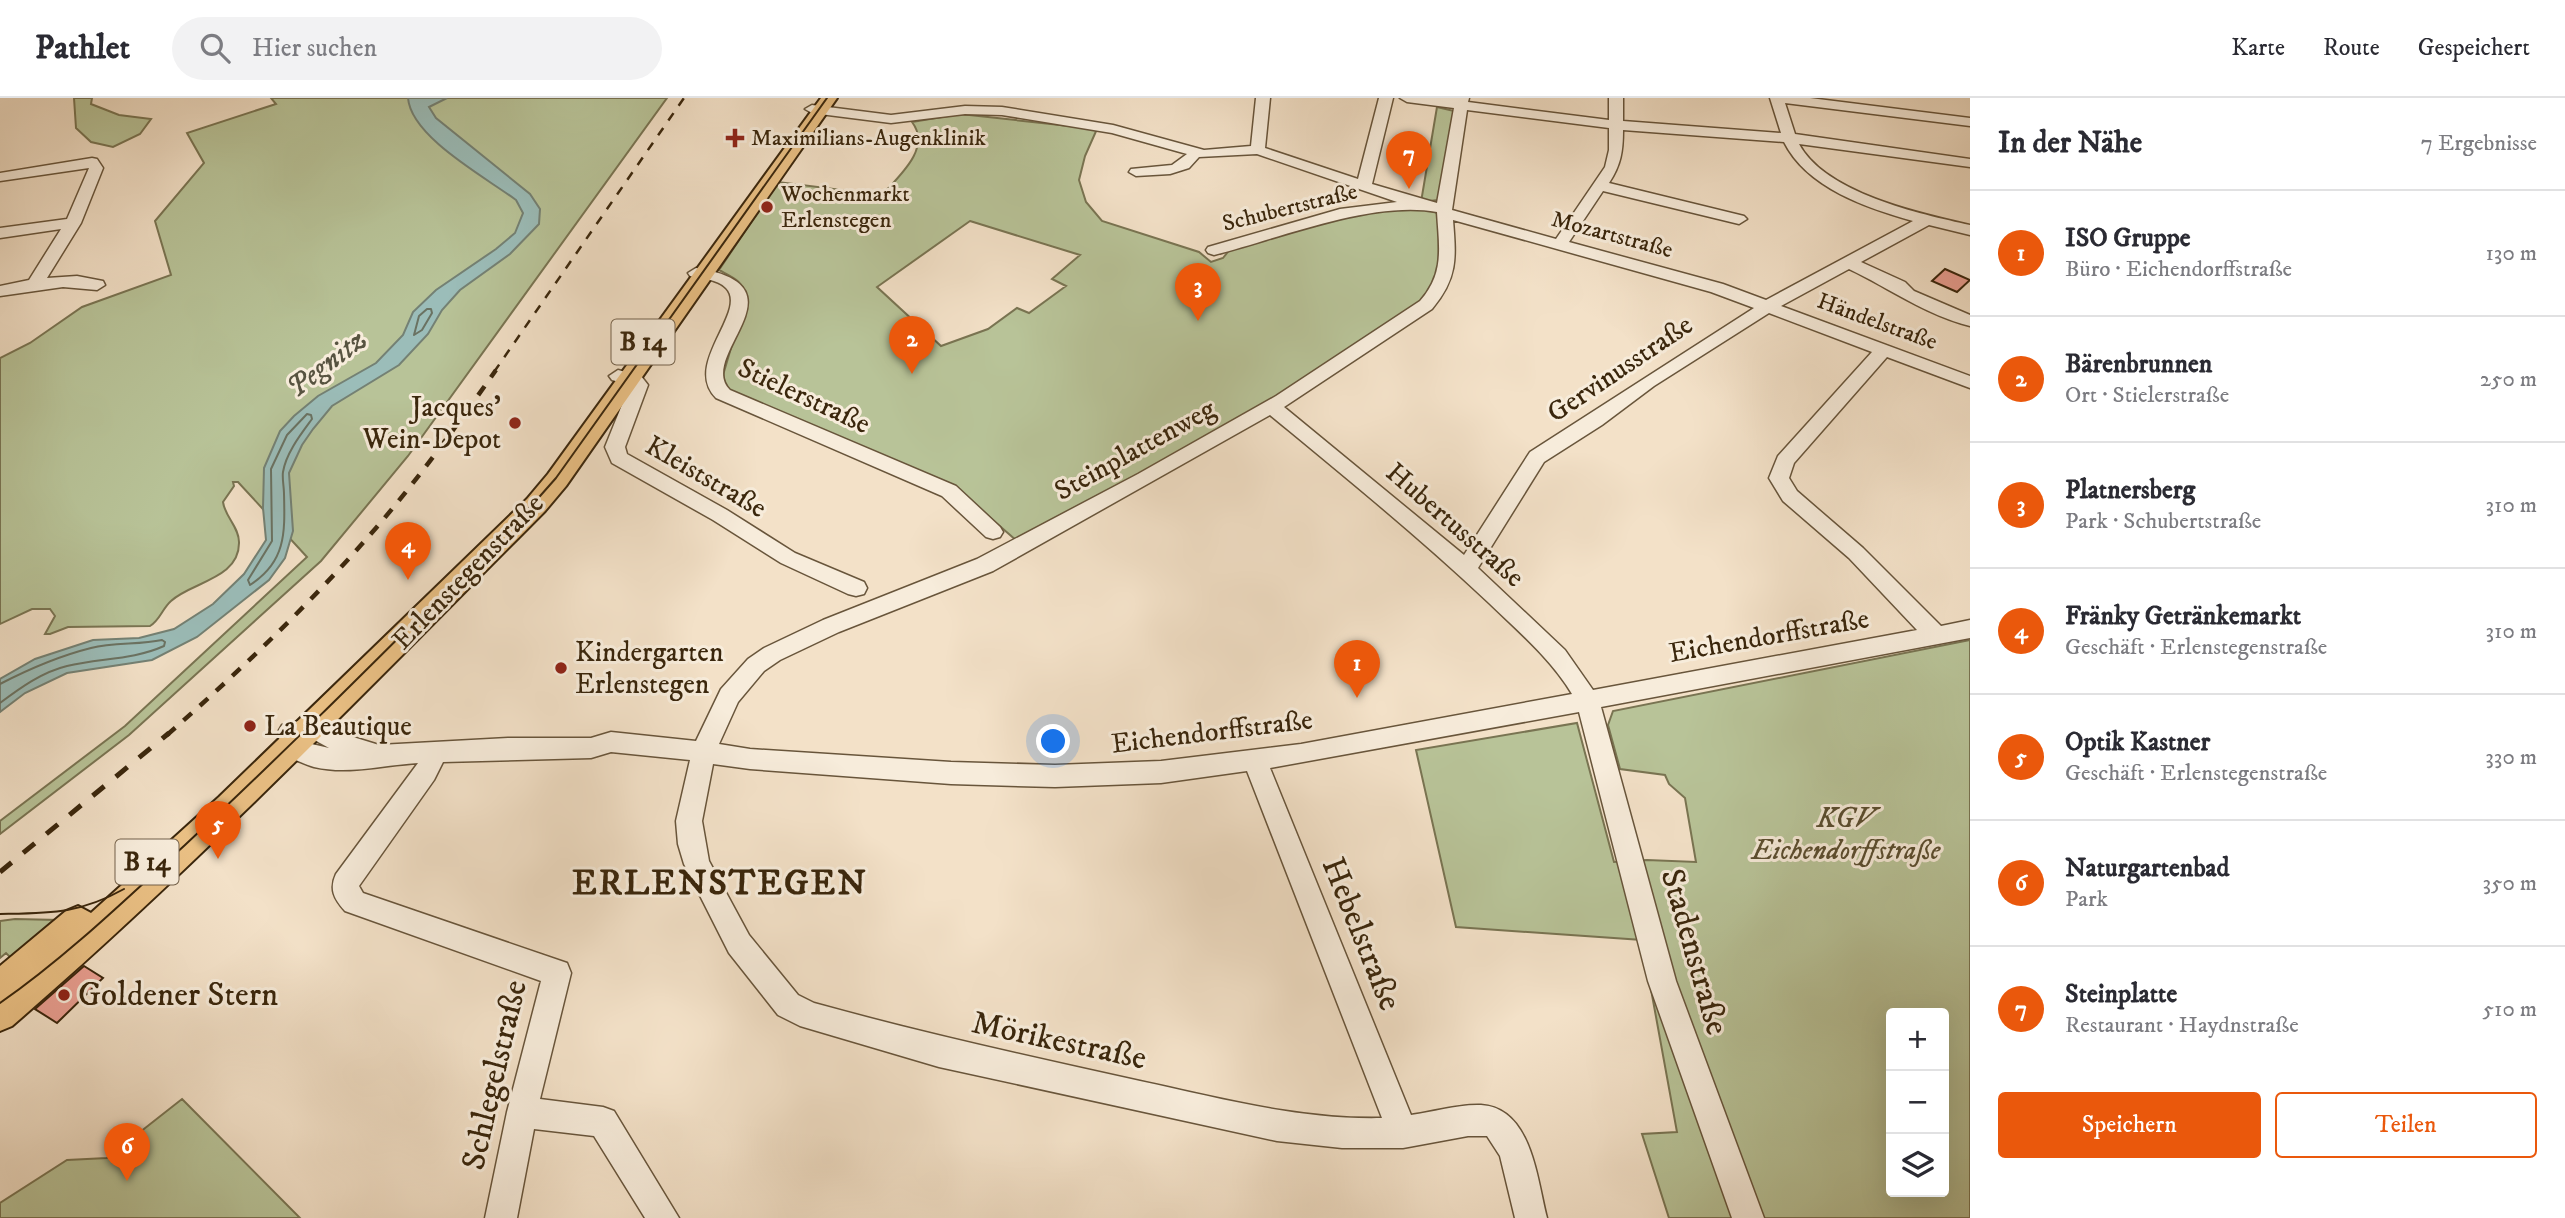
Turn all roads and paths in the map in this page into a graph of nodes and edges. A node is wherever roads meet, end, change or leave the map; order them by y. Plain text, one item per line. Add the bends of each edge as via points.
1 (1263, 98) edge
2 (1386, 98) edge
3 (1407, 98) edge
4 (1616, 98) edge
5 (1777, 98) edge
6 (1460, 102) edge
7 (821, 104) edge
8 (964, 104) edge
9 (1970, 122) edge
10 (1617, 125) junction
11 (1790, 138) junction
12 (1258, 150) junction
13 (1195, 153) junction
14 (1970, 163) edge
15 (1136, 172) dead end
16 (0, 177) edge
17 (1364, 186) junction
18 (1602, 186) junction
19 (1418, 204) junction
20 (1444, 211) junction
21 (1739, 219) dead end
22 (1925, 221) junction
23 (73, 223) junction
24 (1970, 230) edge
25 (0, 233) edge
26 (1560, 244) junction
27 (1214, 250) dead end
28 (1847, 262) junction
29 (700, 274) junction
30 (35, 284) junction
31 (97, 285) dead end
32 (0, 291) edge
33 (1767, 307) junction
34 (1970, 321) edge
35 (1883, 351) junction
36 (624, 377) junction
37 (1970, 382) edge
38 (1272, 407) junction
39 (993, 532) dead end
40 (1467, 568) junction
41 (856, 588) dead end
42 (1970, 629) edge
43 (1936, 635) junction
44 (1587, 700) junction
45 (298, 736) junction
46 (435, 753) junction
47 (704, 754) junction
48 (1255, 761) junction
49 (206, 819) junction
50 (0, 988) edge
51 (0, 1014) edge
52 (522, 1112) junction
53 (1403, 1133) junction
54 (501, 1218) edge
55 (663, 1218) edge
56 (1531, 1218) edge
57 (1748, 1218) edge

1 - 12 street
2 - 17 street
3 - 6 street
4 - 10 street
5 - 9 street
5 - 11 street
6 - 10 street
6 - 20 street, Steinplattenweg
7 - 8 street via 900,119
7 - 29 main road, Erlenstegenstraße / B 14
8 - 13 street via 1099,126
10 - 11 street
10 - 18 street via 1614,159
11 - 14 street
11 - 22 street via 1805,161 1831,181
12 - 13 street
12 - 17 street
13 - 15 street via 1189,164 1179,169
16 - 23 street via 92,162 96,168
17 - 19 street
18 - 21 street
18 - 26 street
19 - 20 street
19 - 27 street, Schubertstraße via 1340,214
20 - 26 street, Mozartstraße
20 - 38 street, Steinplattenweg via 1448,262 1438,290 1426,305
22 - 24 street
22 - 28 street, Gervinusstraße
23 - 25 street
23 - 30 street
26 - 33 street, Mozartstraße via 1686,278
28 - 33 street, Gervinusstraße
28 - 34 street
29 - 36 main road, Erlenstegenstraße / B 14
29 - 39 street, Stielerstraße via 730,283 739,295 713,376 716,388 949,491
30 - 31 street
30 - 32 street
33 - 35 street, Händelstraße
33 - 40 street, Gervinusstraße via 1537,457
35 - 37 street, Händelstraße
35 - 43 street via 1785,461 1779,478 1790,496 1856,553
36 - 41 street, Kleiststraße via 639,385 615,447 619,458 788,558
36 - 45 main road, Erlenstegenstraße / B 14 via 528,499
38 - 40 street, Hubertusstraße
38 - 47 street, Steinplattenweg via 985,565 772,654 729,696
40 - 44 street, Hubertusstraße via 1541,640
42 - 43 street, Eichendorffstraße
43 - 44 street, Eichendorffstraße
44 - 48 street, Eichendorffstraße
44 - 57 street, Stadenstraße via 1661,981
45 - 46 street, Eichendorffstraße via 302,754 336,759
45 - 49 main road, Erlenstegenstraße / B 14
46 - 47 street, Eichendorffstraße via 591,748 606,754 660,759
46 - 52 street, Schlegelstraße via 345,883 346,893 354,902 557,973
47 - 48 street, Eichendorffstraße via 1024,775 1161,772
47 - 53 street, Mörikestraße via 689,821 697,864 739,944 788,1004 810,1016 939,1052 1277,1126 1324,1134
48 - 53 street, Hebelstraße
49 - 50 main road, Erlenstegenstraße / B 14
49 - 51 main road, Erlenstegenstraße / B 14 via 89,938
52 - 54 street, Schlegelstraße
52 - 55 street via 603,1122
53 - 56 street, Mörikestraße via 1485,1119 1502,1128

